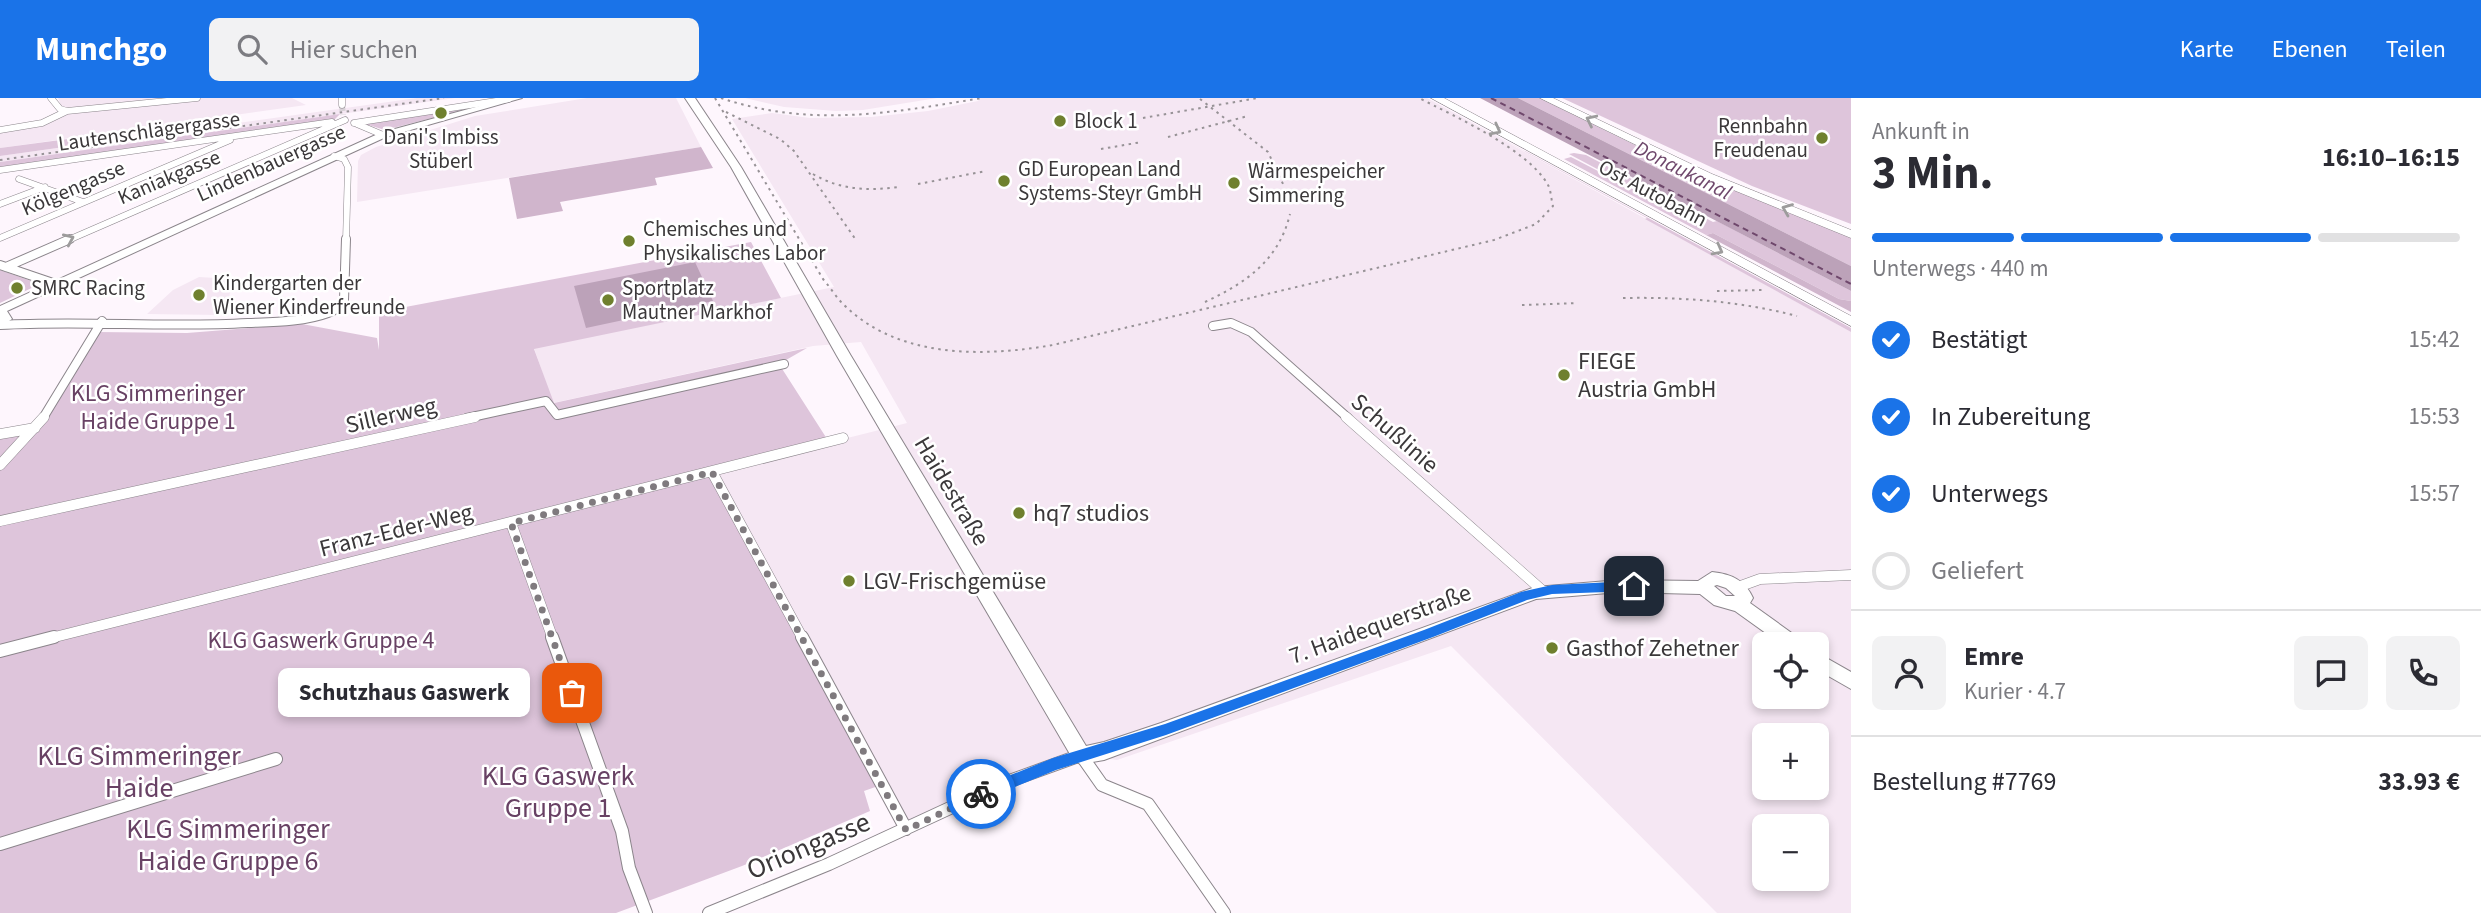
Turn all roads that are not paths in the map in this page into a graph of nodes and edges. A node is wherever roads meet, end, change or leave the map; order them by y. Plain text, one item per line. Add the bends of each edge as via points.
1 (51, 98) edge
2 (197, 98) edge
3 (518, 98) edge
4 (690, 98) edge
5 (700, 98) edge
6 (1436, 98) edge
7 (1545, 98) edge
8 (512, 99) edge
9 (67, 111) junction
10 (344, 117) junction
11 (354, 123) junction
12 (0, 130) edge
13 (715, 132) junction
14 (383, 135) junction
15 (237, 136) junction
16 (334, 156) junction
17 (0, 170) edge
18 (19, 179) dead end
19 (45, 187) junction
20 (83, 202) junction
21 (0, 204) edge
22 (1851, 234) edge
23 (0, 238) edge
24 (3, 266) edge
25 (55, 284) junction
26 (2, 318) edge
27 (101, 321) junction
28 (1851, 322) edge
29 (1213, 326) dead end
30 (784, 364) dead end
31 (35, 428) junction
32 (0, 434) edge
33 (843, 438) dead end
34 (0, 466) edge
35 (712, 472) junction
36 (0, 521) edge
37 (511, 523) junction
38 (1851, 575) edge
39 (1544, 591) junction
40 (1738, 595) junction
41 (1780, 632) edge
42 (0, 651) edge
43 (1829, 667) edge
44 (1851, 681) edge
45 (1081, 755) junction
46 (276, 759) dead end
47 (906, 830) junction
48 (0, 844) edge
49 (646, 913) edge
50 (709, 913) edge
51 (1224, 913) edge

1 - 9 street
2 - 9 street
3 - 8 main road
4 - 13 main road, Haidestraße
5 - 13 main road, Haidestraße
6 -> 28 highway, Ost Autobahn
22 -> 7 highway, Ost Autobahn via 1708,176
8 - 11 street
8 - 14 main road, Lindenbauergasse
9 - 12 street via 42,123
10 - 11 street
10 - 15 street, Lautenschlägergasse
24 -> 10 street, Kaniakgasse
11 - 14 street
13 - 45 main road, Haidestraße
14 - 16 main road, Lindenbauergasse
15 - 17 street, Lautenschlägergasse
15 - 20 street, Kölgengasse
16 - 25 main road, Lindenbauergasse
16 - 27 street via 344,159 348,167 344,300 339,307 246,321
18 - 19 street
19 - 20 street via 60,197
19 - 21 street
20 - 23 street, Kölgengasse
24 - 25 street
25 - 26 main road, Lindenbauergasse
26 - 27 street
27 - 31 street
29 - 39 street, Schußlinie via 1231,323 1251,332
30 - 36 street, Sillerweg via 557,415 546,401
31 - 32 street
31 - 34 street
33 - 35 street, Franz-Eder-Weg
35 - 37 street, Franz-Eder-Weg
35 - 47 street
37 - 42 street, Franz-Eder-Weg
37 - 49 street via 622,831 629,868
38 - 40 street via 1760,579
39 - 40 main road, 7. Haidequerstraße via 1651,585 1705,588 1717,599
39 - 45 main road, 7. Haidequerstraße via 1104,751
40 - 41 main road, 7. Haidequerstraße
43 - 44 main road
45 - 47 street, Oriongasse via 1004,783
45 - 51 street, Haidestraße via 1102,785 1148,804
46 - 48 street
47 - 50 street, Oriongasse

